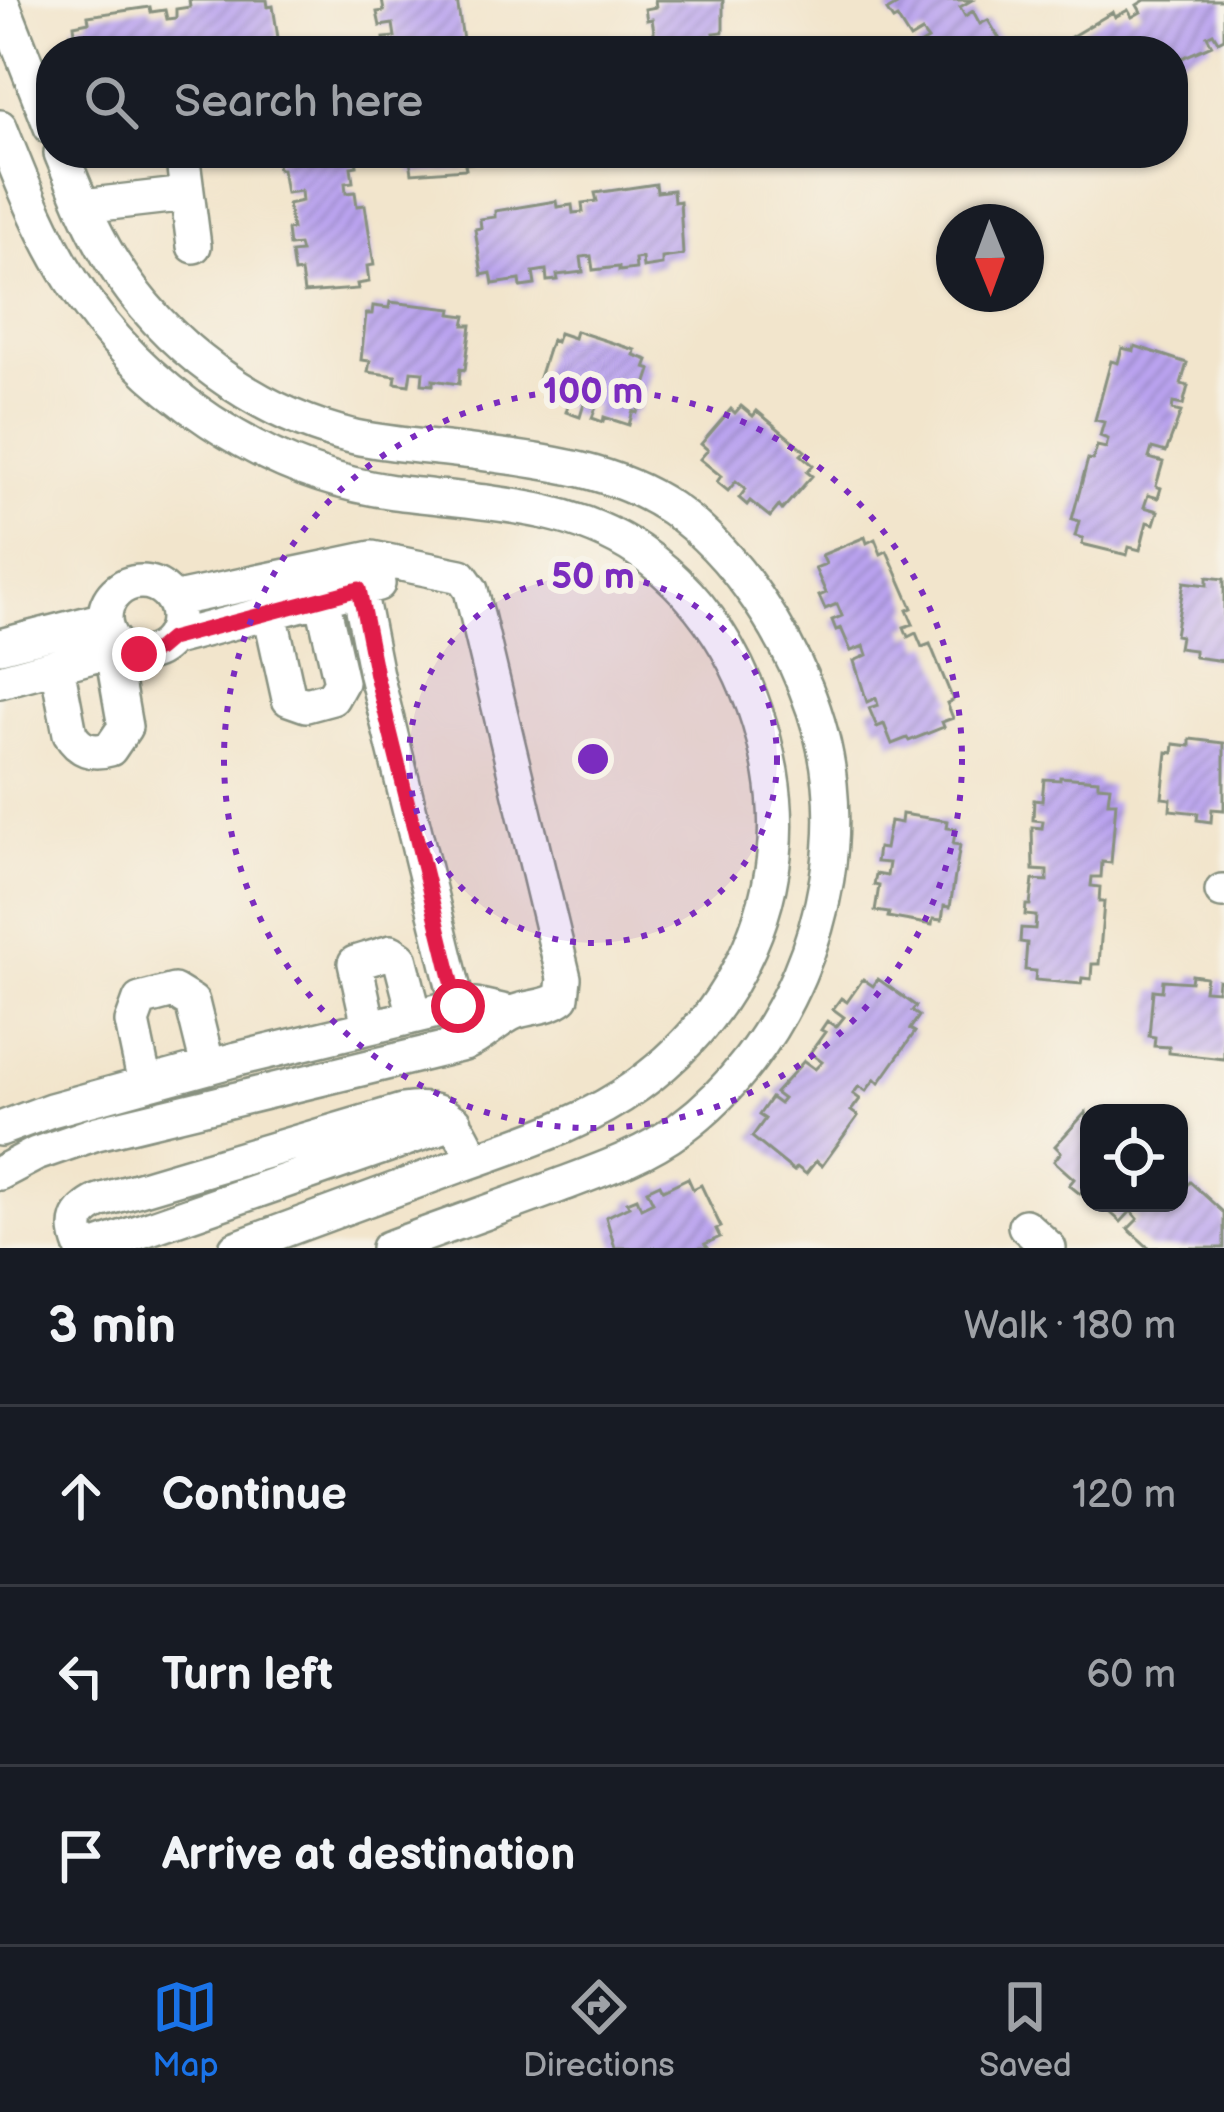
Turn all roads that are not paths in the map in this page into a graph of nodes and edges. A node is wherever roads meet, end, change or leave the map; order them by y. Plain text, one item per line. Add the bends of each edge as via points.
1 (2, 5) edge
2 (36, 90) edge
3 (0, 127) edge
4 (67, 168) edge
5 (184, 168) edge
6 (188, 194) junction
7 (82, 206) junction
8 (194, 247) dead end
9 (411, 567) junction
10 (359, 589) junction
11 (322, 599) junction
12 (172, 600) junction
13 (270, 613) junction
14 (170, 639) junction
15 (0, 646) edge
16 (114, 646) junction
17 (57, 666) junction
18 (0, 681) edge
19 (458, 1006) junction
20 (511, 1013) junction
21 (415, 1016) junction
22 (369, 1026) junction
23 (301, 1043) junction
24 (208, 1067) junction
25 (309, 1079) junction
26 (145, 1084) junction
27 (454, 1122) junction
28 (0, 1130) edge
29 (474, 1160) junction
30 (0, 1173) edge
31 (82, 1248) edge
32 (92, 1248) edge
33 (236, 1248) edge
34 (388, 1248) edge

1 - 2 street
3 - 29 street via 74,286 125,350 186,404 256,447 366,488 561,513 600,527 687,592 744,679 767,753 776,830 760,923 736,978 690,1040 636,1087
4 - 7 street
5 - 6 street
6 - 7 street
6 - 8 street
7 - 34 street via 111,261 166,330 273,406 356,437 563,464 673,509 725,555 779,631 805,686 830,777 822,906 792,989 753,1054 681,1129 652,1147
9 - 10 street
9 - 12 street via 372,559
9 - 20 street via 454,572 471,590 564,978 556,1003
10 - 11 street
10 - 19 street
11 - 13 street
11 - 13 street via 341,682 319,702 289,699
12 - 14 street via 177,620
12 - 16 street via 157,586 117,591 106,609
13 - 14 street
14 - 16 street via 148,653
15 - 16 street
16 - 17 street
16 - 17 street via 125,727 110,749 91,752 75,742
17 - 18 street
19 - 20 street
19 - 21 street
20 - 25 street via 464,1044
21 - 22 street
21 - 22 street via 400,958 391,952 355,963
22 - 23 street
23 - 24 street
23 - 25 street
24 - 26 street
24 - 26 street via 192,1002 174,992 140,1000 132,1022
25 - 30 street via 71,1140
26 - 28 street
27 - 29 street
27 - 31 street via 433,1109 402,1111 99,1201 76,1221
27 - 32 street
29 - 33 street

